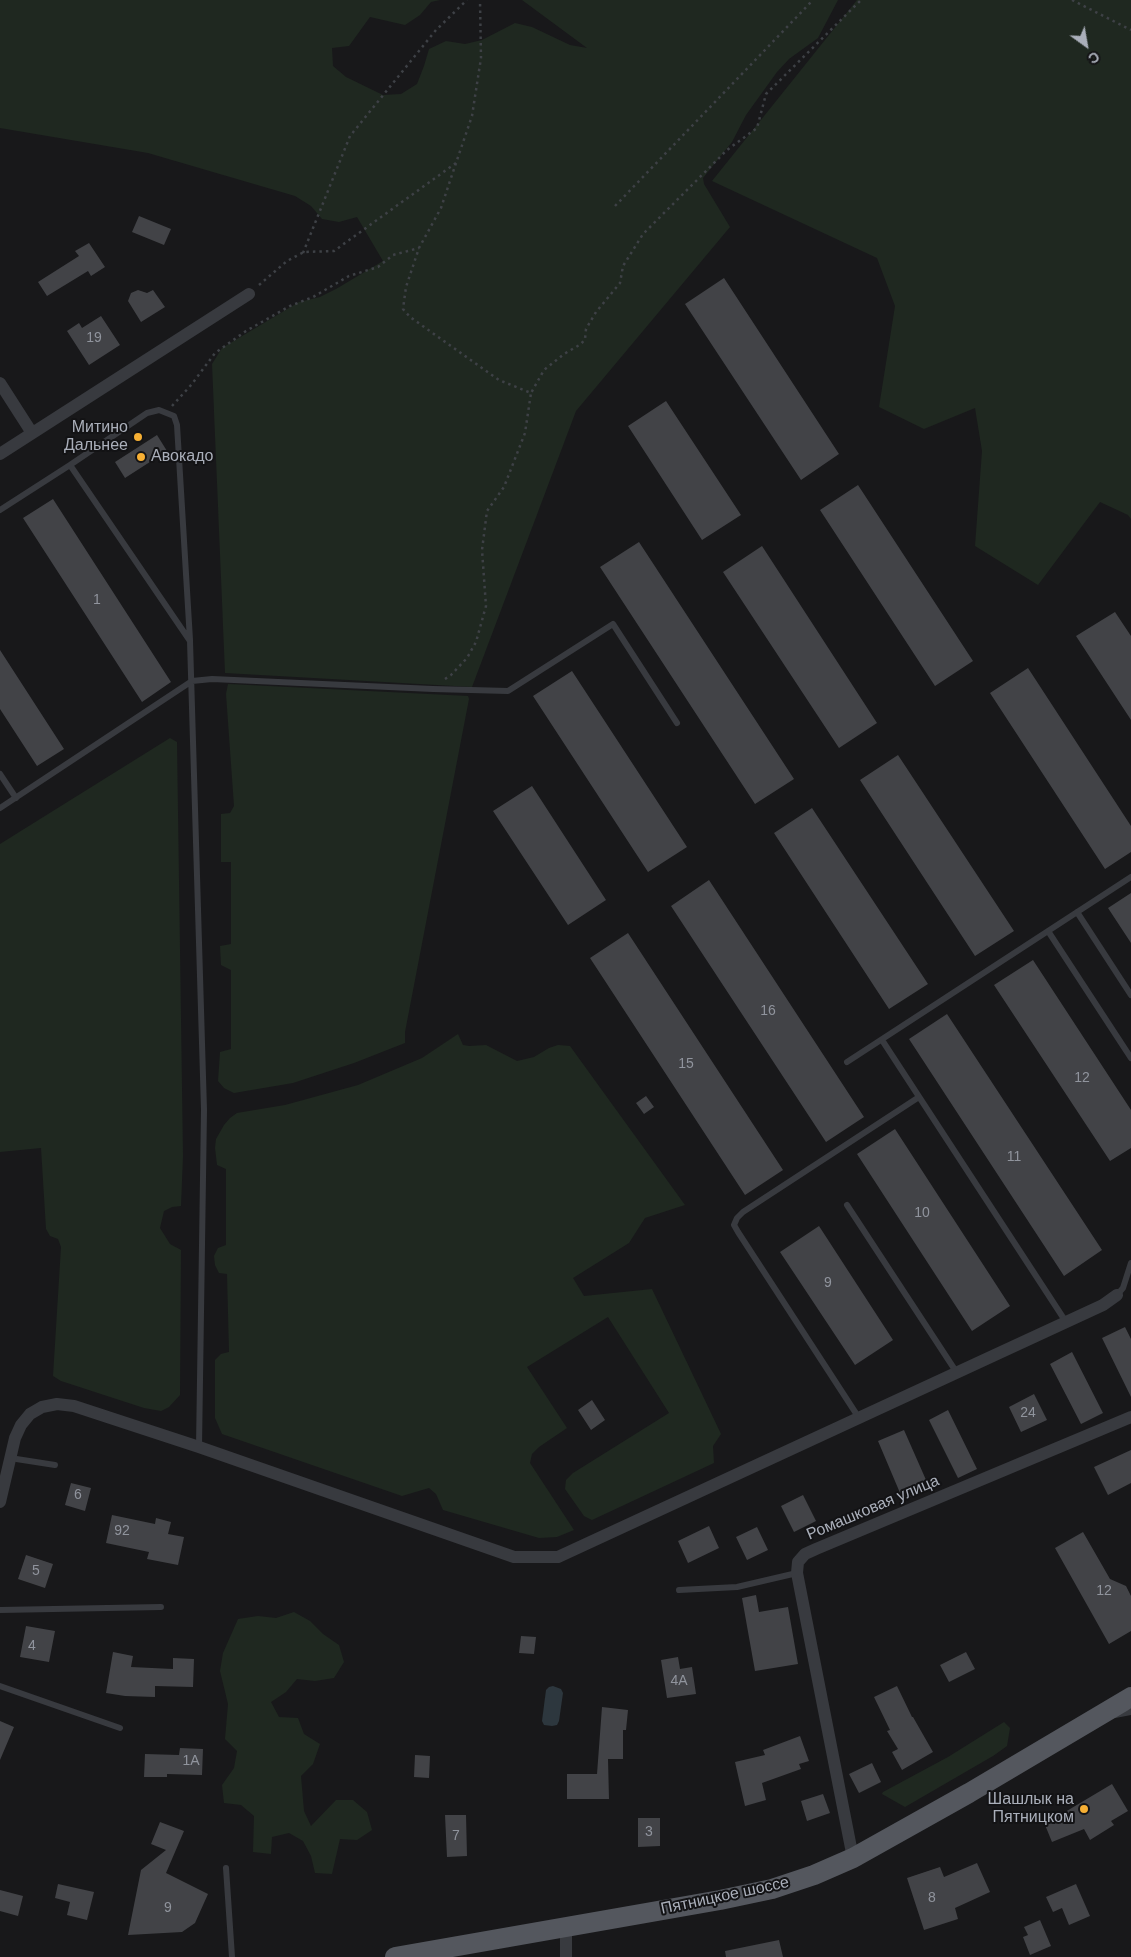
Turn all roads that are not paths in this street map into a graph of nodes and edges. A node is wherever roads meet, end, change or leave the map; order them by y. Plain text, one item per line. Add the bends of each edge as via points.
1 (249, 294) road end
2 (0, 383) edge
3 (32, 433) junction
4 (0, 454) edge
5 (70, 465) junction
6 (0, 510) edge
7 (190, 641) junction
8 (192, 681) junction
9 (677, 723) dead end
10 (0, 774) edge
11 (16, 798) junction
12 (0, 808) edge
13 (1131, 877) edge
14 (1077, 912) junction
15 (1048, 931) junction
16 (1131, 994) edge
17 (882, 1040) junction
18 (1131, 1058) edge
19 (847, 1062) dead end
20 (919, 1097) junction
21 (847, 1205) dead end
22 (1131, 1263) edge
23 (1118, 1295) joint
24 (1066, 1322) junction
25 (957, 1373) junction
26 (1131, 1417) edge
27 (859, 1418) junction
28 (199, 1447) junction
29 (7, 1453) edge
30 (55, 1465) dead end
31 (0, 1502) edge
32 (798, 1573) junction
33 (679, 1590) dead end
34 (161, 1607) dead end
35 (0, 1610) edge
36 (0, 1686) edge
37 (1131, 1697) edge
38 (1131, 1712) edge
39 (1090, 1721) junction
40 (120, 1728) dead end
41 (853, 1858) junction
42 (226, 1868) dead end
43 (566, 1928) junction
44 (232, 1957) edge
45 (395, 1957) edge
46 (566, 1957) edge

1 - 3 street
2 - 3 street
3 - 4 street
5 - 6 lane
5 - 7 lane
5 - 7 lane via 147,413 159,410 174,416 178,425
7 - 8 lane
8 - 9 lane via 212,679 508,691 613,624
8 - 11 lane
8 - 28 lane via 204,1110
10 - 11 lane
11 - 12 lane
13 - 14 lane
14 - 15 lane
14 - 16 lane
15 - 17 lane
15 - 18 lane
17 - 19 lane
17 - 20 lane
20 - 24 lane
20 - 27 lane via 742,1212 734,1225
21 - 25 lane
22 - 23 lane
23 - 24 street
24 - 25 street
25 - 27 street
26 - 32 street, Ромашковая улица via 805,1554 798,1562
27 - 28 street via 558,1557 514,1557
28 - 29 street via 74,1406 57,1404 30,1414
29 - 30 lane
29 - 31 street
32 - 33 lane via 737,1587
32 - 41 street
34 - 35 lane
36 - 40 lane
37 - 39 main road, Пятницкое шоссе
38 - 39 lane
39 - 41 main road, Пятницкое шоссе
41 - 43 main road, Пятницкое шоссе via 772,1889
42 - 44 lane
43 - 45 main road, Пятницкое шоссе
43 - 46 street

